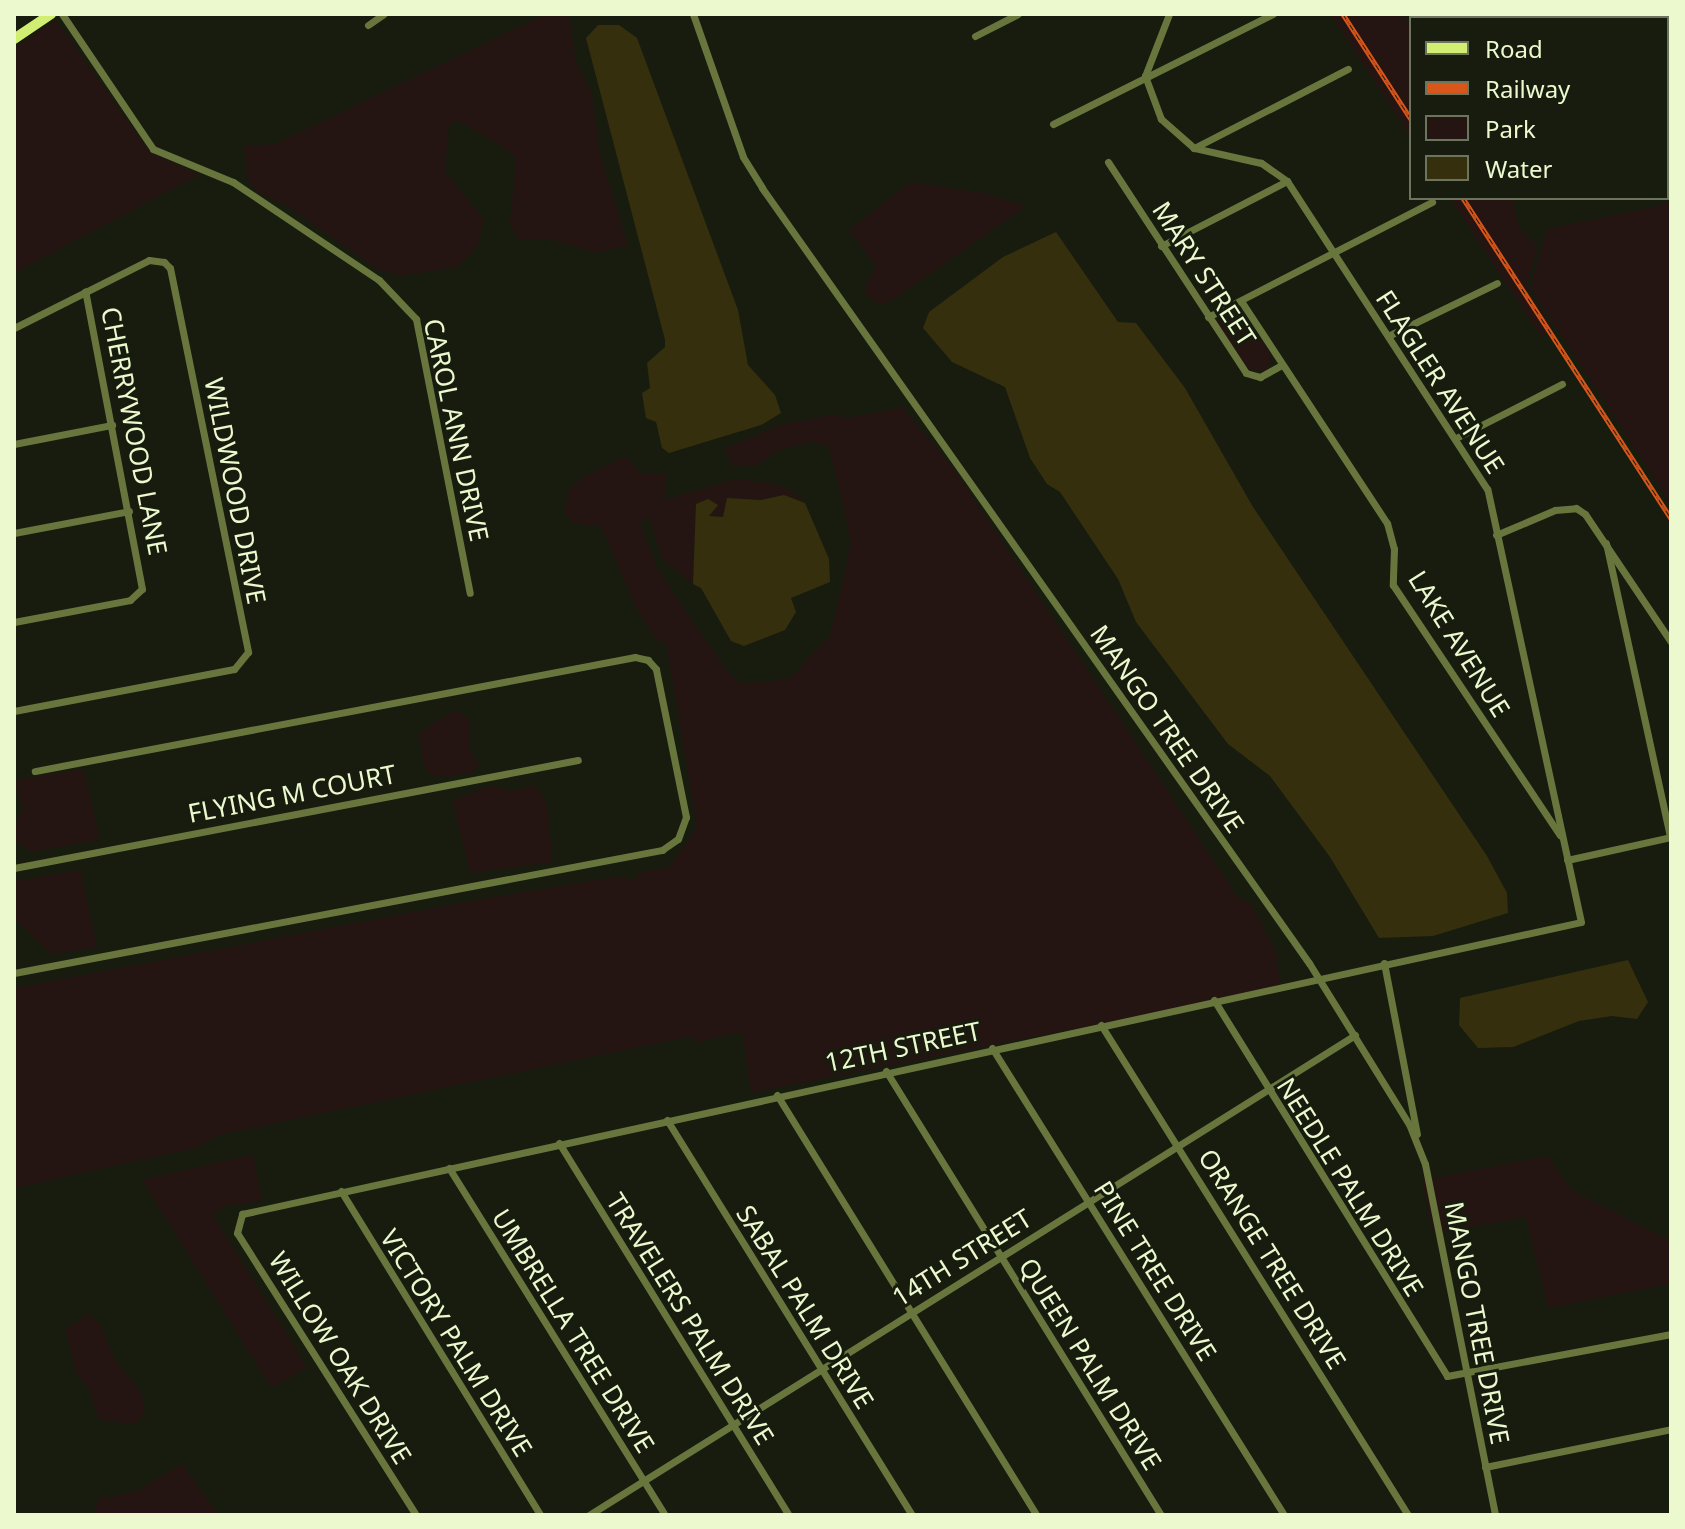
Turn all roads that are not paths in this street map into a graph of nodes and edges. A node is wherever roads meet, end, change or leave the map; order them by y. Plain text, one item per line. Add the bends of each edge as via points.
1 (51, 14) edge
2 (62, 14) edge
3 (384, 14) edge
4 (693, 14) edge
5 (1018, 14) edge
6 (1169, 14) edge
7 (1273, 14) edge
8 (368, 25) dead end
9 (975, 36) dead end
10 (14, 39) edge
11 (1348, 69) dead end
12 (1145, 76) junction
13 (1053, 124) dead end
14 (1194, 148) junction
15 (1108, 162) dead end
16 (1287, 181) junction
17 (1432, 202) dead end
18 (1161, 246) junction
19 (1333, 252) junction
20 (1497, 283) dead end
21 (85, 291) junction
22 (1241, 301) junction
23 (1208, 317) junction
24 (14, 328) edge
25 (1388, 336) junction
26 (1282, 365) junction
27 (1562, 384) dead end
28 (112, 425) junction
29 (1456, 438) junction
30 (14, 444) edge
31 (129, 511) junction
32 (14, 533) edge
33 (1496, 535) junction
34 (1606, 543) junction
35 (470, 593) dead end
36 (14, 622) edge
37 (1671, 642) edge
38 (14, 711) edge
39 (578, 760) dead end
40 (35, 771) dead end
41 (1670, 837) edge
42 (1563, 840) junction
43 (1567, 860) junction
44 (14, 868) edge
45 (1581, 922) joint
46 (1384, 963) junction
47 (14, 973) edge
48 (1318, 977) junction
49 (1214, 1000) junction
50 (1101, 1025) junction
51 (1355, 1035) junction
52 (992, 1048) junction
53 (886, 1071) junction
54 (1266, 1090) junction
55 (777, 1095) junction
56 (667, 1120) junction
57 (559, 1143) junction
58 (1419, 1144) junction
59 (1177, 1146) junction
60 (449, 1168) junction
61 (341, 1191) junction
62 (1088, 1202) junction
63 (237, 1219) joint
64 (1000, 1258) junction
65 (910, 1314) junction
66 (1671, 1334) edge
67 (821, 1370) junction
68 (1467, 1374) junction
69 (732, 1425) junction
70 (1671, 1429) edge
71 (1485, 1467) junction
72 (643, 1481) junction
73 (416, 1515) edge
74 (540, 1515) edge
75 (589, 1515) edge
76 (665, 1515) edge
77 (789, 1515) edge
78 (912, 1515) edge
79 (1036, 1515) edge
80 (1161, 1515) edge
81 (1284, 1515) edge
82 (1408, 1515) edge
83 (1495, 1515) edge

1 - 10 street
2 - 35 street, CAROL ANN DRIVE via 153,149 233,182 379,280 416,319
3 - 8 street
4 - 48 street, MANGO TREE DRIVE via 743,157 762,188
5 - 9 street
6 - 12 street
7 - 12 street
11 - 14 street
12 - 13 street
12 - 14 street, FLAGLER AVENUE via 1161,119
14 - 16 street, FLAGLER AVENUE via 1261,163
15 - 18 street, MARY STREET
16 - 18 street
16 - 19 street, FLAGLER AVENUE
17 - 19 street
18 - 23 street, MARY STREET
19 - 22 street
19 - 25 street, FLAGLER AVENUE
20 - 25 street
21 - 24 street, WILDWOOD DRIVE
21 - 28 street, CHERRYWOOD LANE
21 - 38 street, WILDWOOD DRIVE via 149,260 170,268 248,652 234,669
22 - 23 street
22 - 26 street, LAKE AVENUE
23 - 26 street, MARY STREET via 1253,378
25 - 29 street, FLAGLER AVENUE
26 - 42 street, LAKE AVENUE via 1387,523 1394,549 1393,585
27 - 29 street
28 - 30 street
28 - 31 street, CHERRYWOOD LANE
29 - 33 street, FLAGLER AVENUE via 1487,489
31 - 32 street
31 - 36 street, CHERRYWOOD LANE via 143,580 138,595
33 - 34 street via 1566,507 1585,514
33 - 42 street, FLAGLER AVENUE
34 - 37 street
34 - 41 street
39 - 44 street, FLYING M COURT
40 - 47 street via 635,657 656,669 686,817 678,839 662,850
41 - 43 street
42 - 43 street, FLAGLER AVENUE
43 - 45 street, FLAGLER AVENUE
45 - 46 street, 12TH STREET
46 - 48 street, 12TH STREET
46 - 58 street
48 - 49 street, 12TH STREET
48 - 51 street, MANGO TREE DRIVE
49 - 50 street, 12TH STREET
49 - 54 street, NEEDLE PALM DRIVE
50 - 52 street, 12TH STREET
50 - 59 street, ORANGE TREE DRIVE
51 - 54 street, 14TH STREET
51 - 58 street, MANGO TREE DRIVE
52 - 53 street, 12TH STREET
52 - 62 street, PINE TREE DRIVE
53 - 55 street, 12TH STREET
53 - 64 street, QUEEN PALM DRIVE
54 - 59 street, 14TH STREET
54 - 68 street, NEEDLE PALM DRIVE via 1442,1371 1452,1377
55 - 56 street, 12TH STREET
55 - 65 street
56 - 57 street, 12TH STREET
56 - 67 street, SABAL PALM DRIVE
57 - 60 street, 12TH STREET
57 - 69 street, TRAVELERS PALM DRIVE
58 - 68 street, MANGO TREE DRIVE
59 - 62 street, 14TH STREET
59 - 82 street, ORANGE TREE DRIVE
60 - 61 street, 12TH STREET
60 - 72 street, UMBRELLA TREE DRIVE
61 - 63 street, 12TH STREET via 249,1210
61 - 74 street, VICTORY PALM DRIVE
62 - 64 street, 14TH STREET
62 - 81 street, PINE TREE DRIVE
63 - 73 street, WILLOW OAK DRIVE via 237,1233
64 - 65 street, 14TH STREET
64 - 80 street, QUEEN PALM DRIVE
65 - 67 street, 14TH STREET
65 - 79 street
66 - 68 street
67 - 69 street, 14TH STREET
67 - 78 street, SABAL PALM DRIVE
68 - 71 street, MANGO TREE DRIVE
69 - 72 street, 14TH STREET
69 - 77 street, TRAVELERS PALM DRIVE
70 - 71 street
71 - 83 street, MANGO TREE DRIVE
72 - 75 street, 14TH STREET
72 - 76 street, UMBRELLA TREE DRIVE

